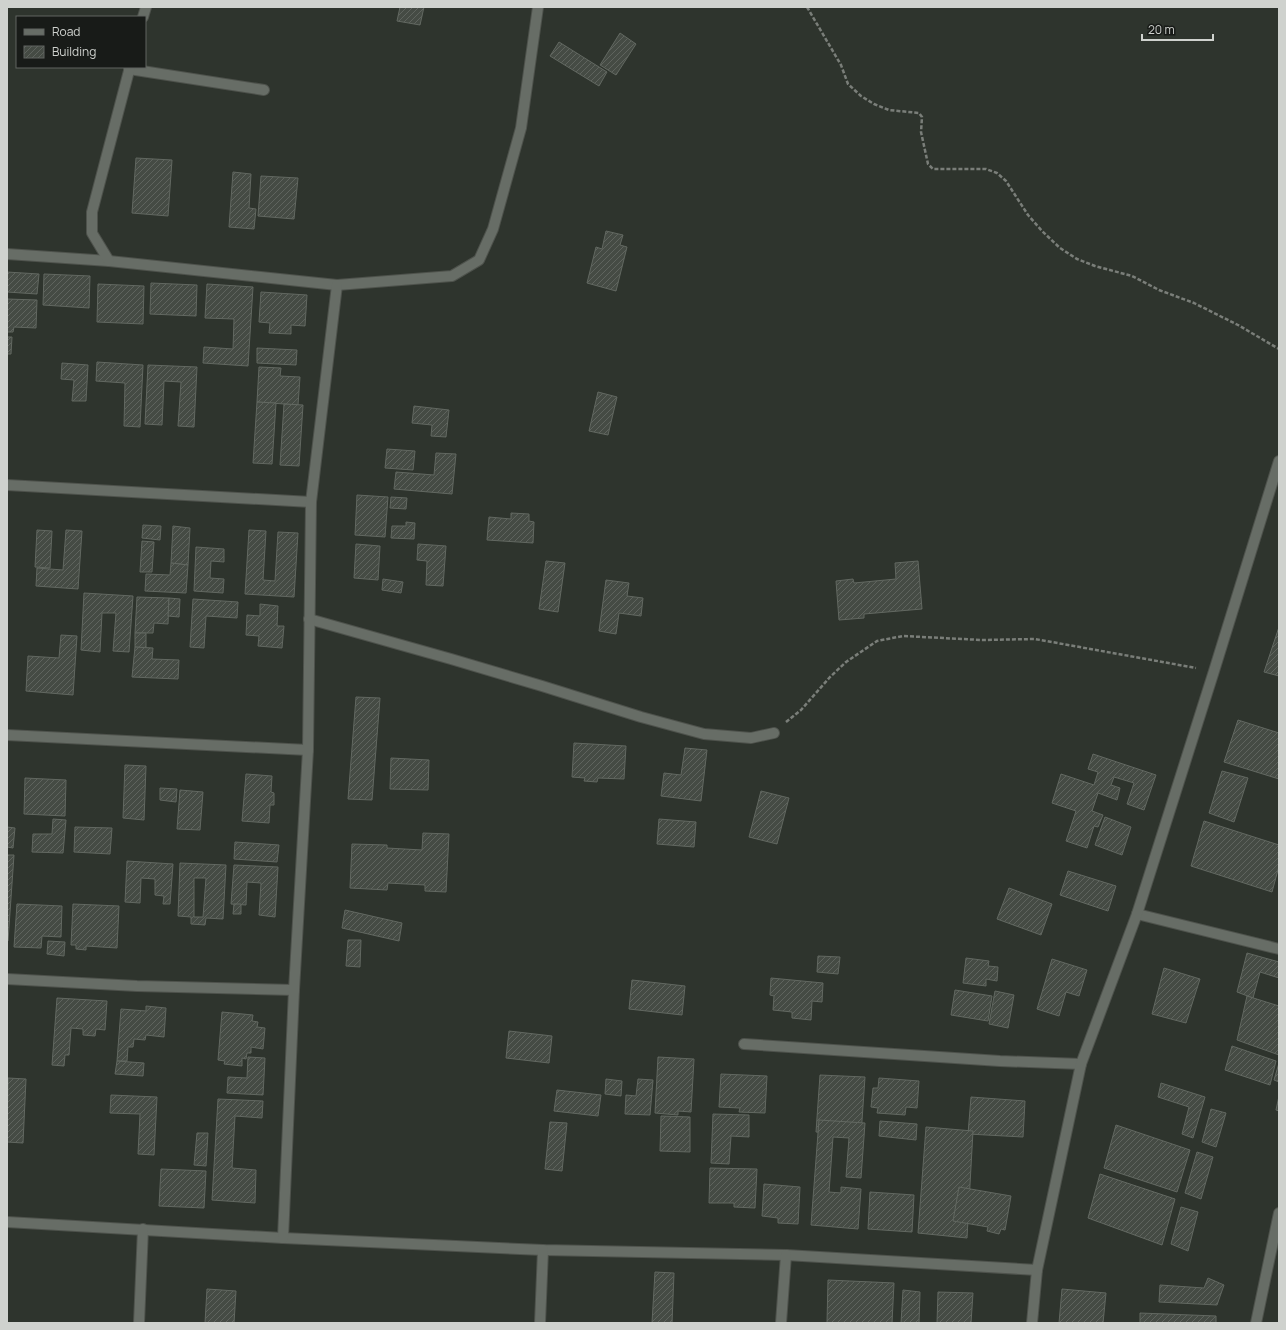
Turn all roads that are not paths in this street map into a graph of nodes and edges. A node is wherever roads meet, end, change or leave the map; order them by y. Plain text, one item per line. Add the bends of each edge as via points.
1 (538, 7) edge
2 (130, 68) edge
3 (264, 90) dead end
4 (7, 254) edge
5 (109, 261) junction
6 (337, 285) junction
7 (1279, 461) edge
8 (7, 485) edge
9 (311, 502) junction
10 (309, 619) junction
11 (774, 733) road end
12 (7, 735) edge
13 (308, 750) junction
14 (1137, 914) junction
15 (1279, 949) edge
16 (7, 979) edge
17 (294, 990) junction
18 (744, 1044) dead end
19 (1081, 1064) junction
20 (1279, 1213) edge
21 (7, 1222) edge
22 (143, 1229) junction
23 (283, 1238) junction
24 (543, 1250) junction
25 (786, 1255) junction
26 (1037, 1270) junction
27 (139, 1323) edge
28 (540, 1323) edge
29 (781, 1323) edge
30 (1032, 1323) edge
31 (1256, 1323) edge

1 - 6 street via 521,128 493,229 479,260 452,276
2 - 3 street
2 - 5 street via 92,212 92,233
4 - 5 street
5 - 6 street
6 - 9 street
7 - 14 street
8 - 9 street
9 - 10 street
10 - 11 street via 704,734 751,738
10 - 13 street
12 - 13 street
13 - 17 street
14 - 15 street
14 - 19 street
16 - 17 street via 137,986
17 - 23 street
18 - 19 street
19 - 26 street
20 - 31 street
21 - 22 street
22 - 23 street
22 - 27 street
23 - 24 street
24 - 25 street
24 - 28 street
25 - 26 street
25 - 29 street
26 - 30 street

